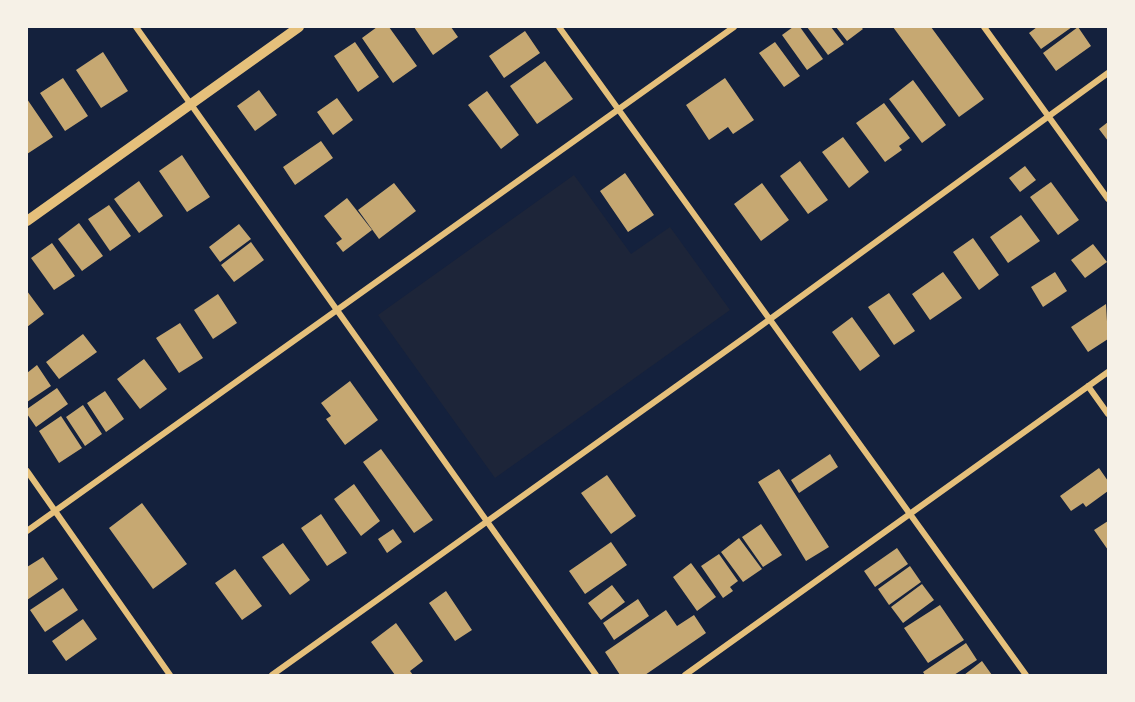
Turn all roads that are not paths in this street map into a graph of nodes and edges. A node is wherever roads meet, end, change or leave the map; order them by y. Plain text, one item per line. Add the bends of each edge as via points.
1 (136, 27) edge
2 (299, 27) edge
3 (559, 27) edge
4 (734, 27) edge
5 (984, 27) edge
6 (1108, 73) edge
7 (191, 104) junction
8 (619, 110) junction
9 (1048, 116) junction
10 (1108, 199) edge
11 (27, 221) edge
12 (337, 308) junction
13 (771, 318) junction
14 (1108, 372) edge
15 (1088, 386) junction
16 (1108, 414) edge
17 (27, 471) edge
18 (56, 510) junction
19 (912, 514) junction
20 (488, 522) junction
21 (27, 531) edge
22 (170, 675) edge
23 (272, 675) edge
24 (596, 675) edge
25 (685, 675) edge
26 (1026, 675) edge

1 - 7 street
2 - 7 street
3 - 8 street
4 - 8 street
5 - 9 street
6 - 9 street
7 - 11 street
7 - 12 street
8 - 12 street
8 - 13 street
9 - 10 street
9 - 13 street
12 - 18 street
12 - 20 street
13 - 19 street
13 - 20 street
14 - 15 street
15 - 16 street
15 - 19 street
17 - 18 street
18 - 21 street
18 - 22 street
19 - 25 street
19 - 26 street
20 - 23 street
20 - 24 street

